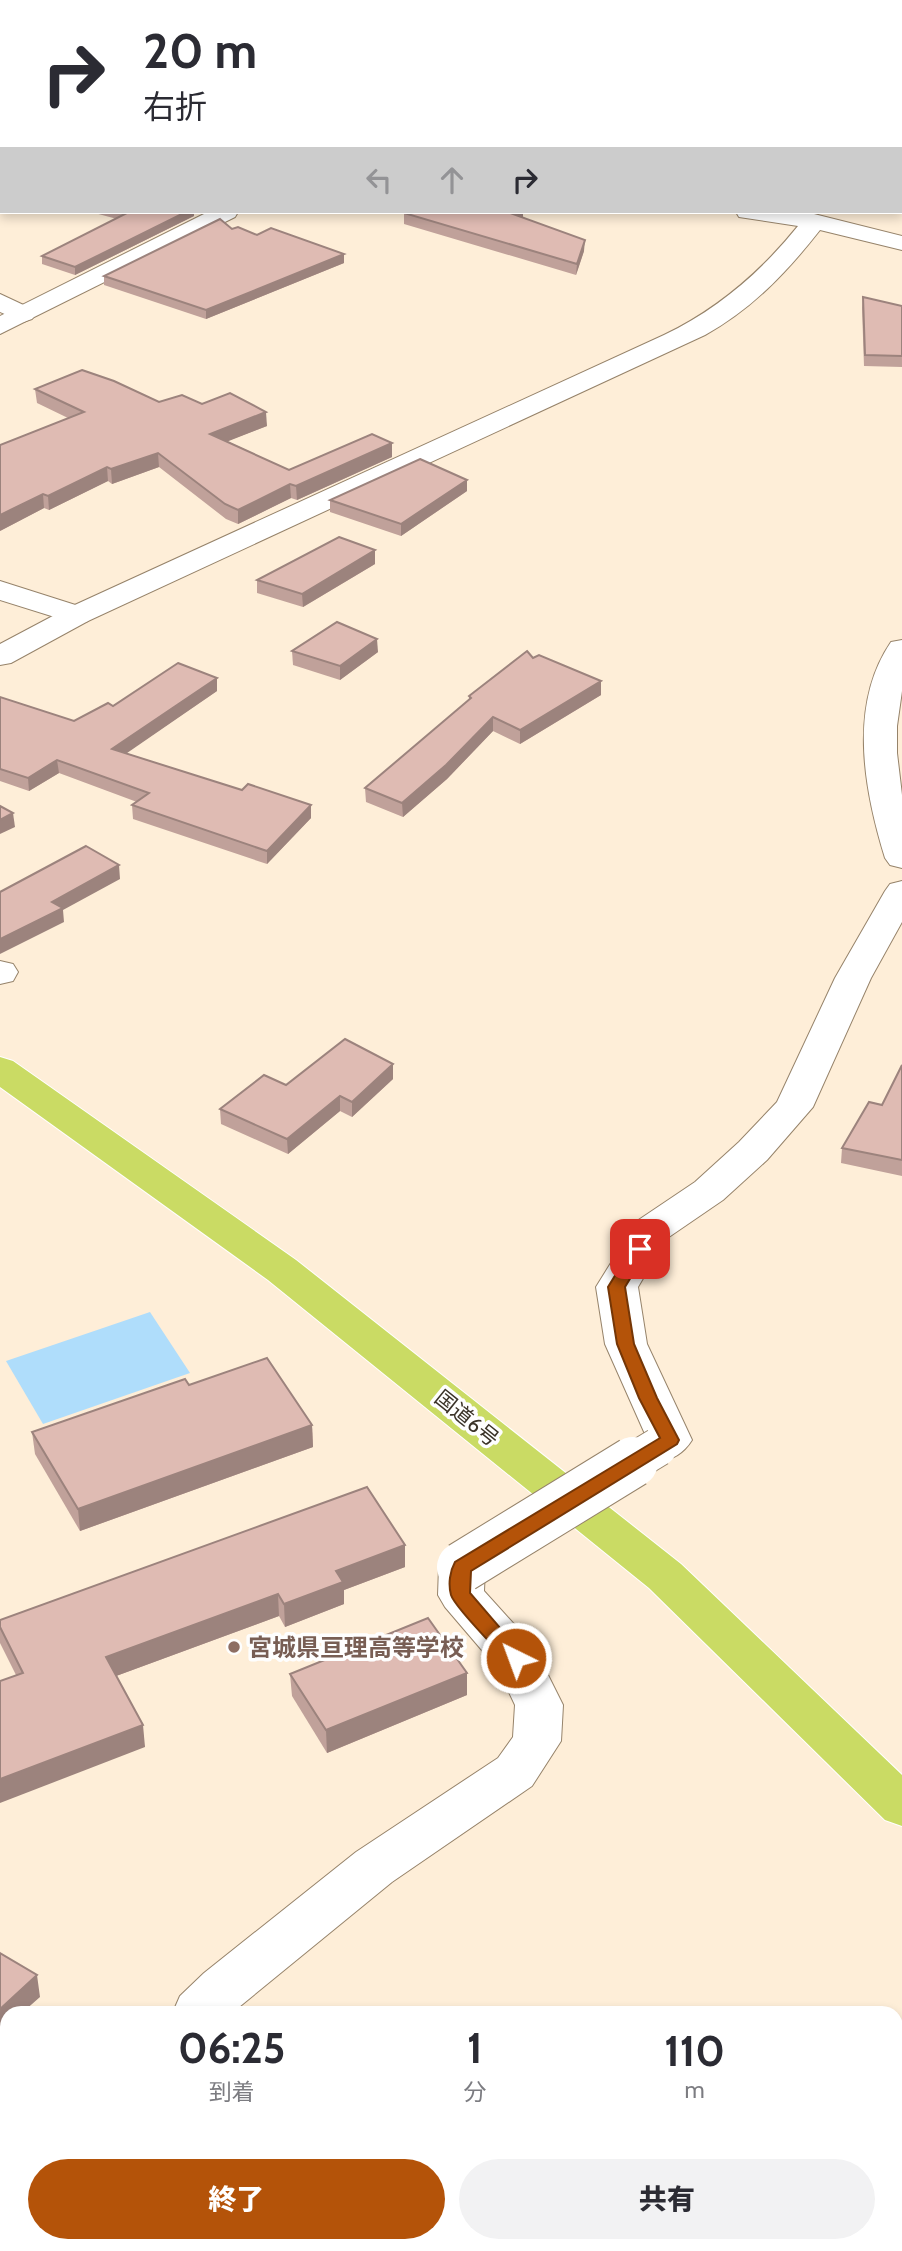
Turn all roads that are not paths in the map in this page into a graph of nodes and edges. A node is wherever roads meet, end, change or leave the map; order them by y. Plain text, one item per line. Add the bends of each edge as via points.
1 (222, 214) edge
2 (763, 214) edge
3 (814, 221) junction
4 (902, 243) edge
5 (0, 302) edge
6 (11, 320) edge
7 (0, 590) edge
8 (76, 615) junction
9 (902, 649) edge
10 (0, 656) edge
11 (902, 858) edge
12 (902, 891) edge
13 (0, 1069) edge
14 (902, 1806) edge
15 (205, 2006) edge

1 - 6 street
2 - 3 street
3 - 4 street
3 - 8 street via 786,258 716,317
5 - 6 street
7 - 8 street
8 - 10 street
9 - 11 street via 890,672 878,752
12 - 15 street, bridge via 853,978 794,1107 709,1191 651,1230 617,1287 626,1344 670,1440 462,1567 461,1595 516,1658 539,1705 537,1741 515,1772 374,1867
13 - 14 highway, 国道6号 via 282,1270 665,1576

